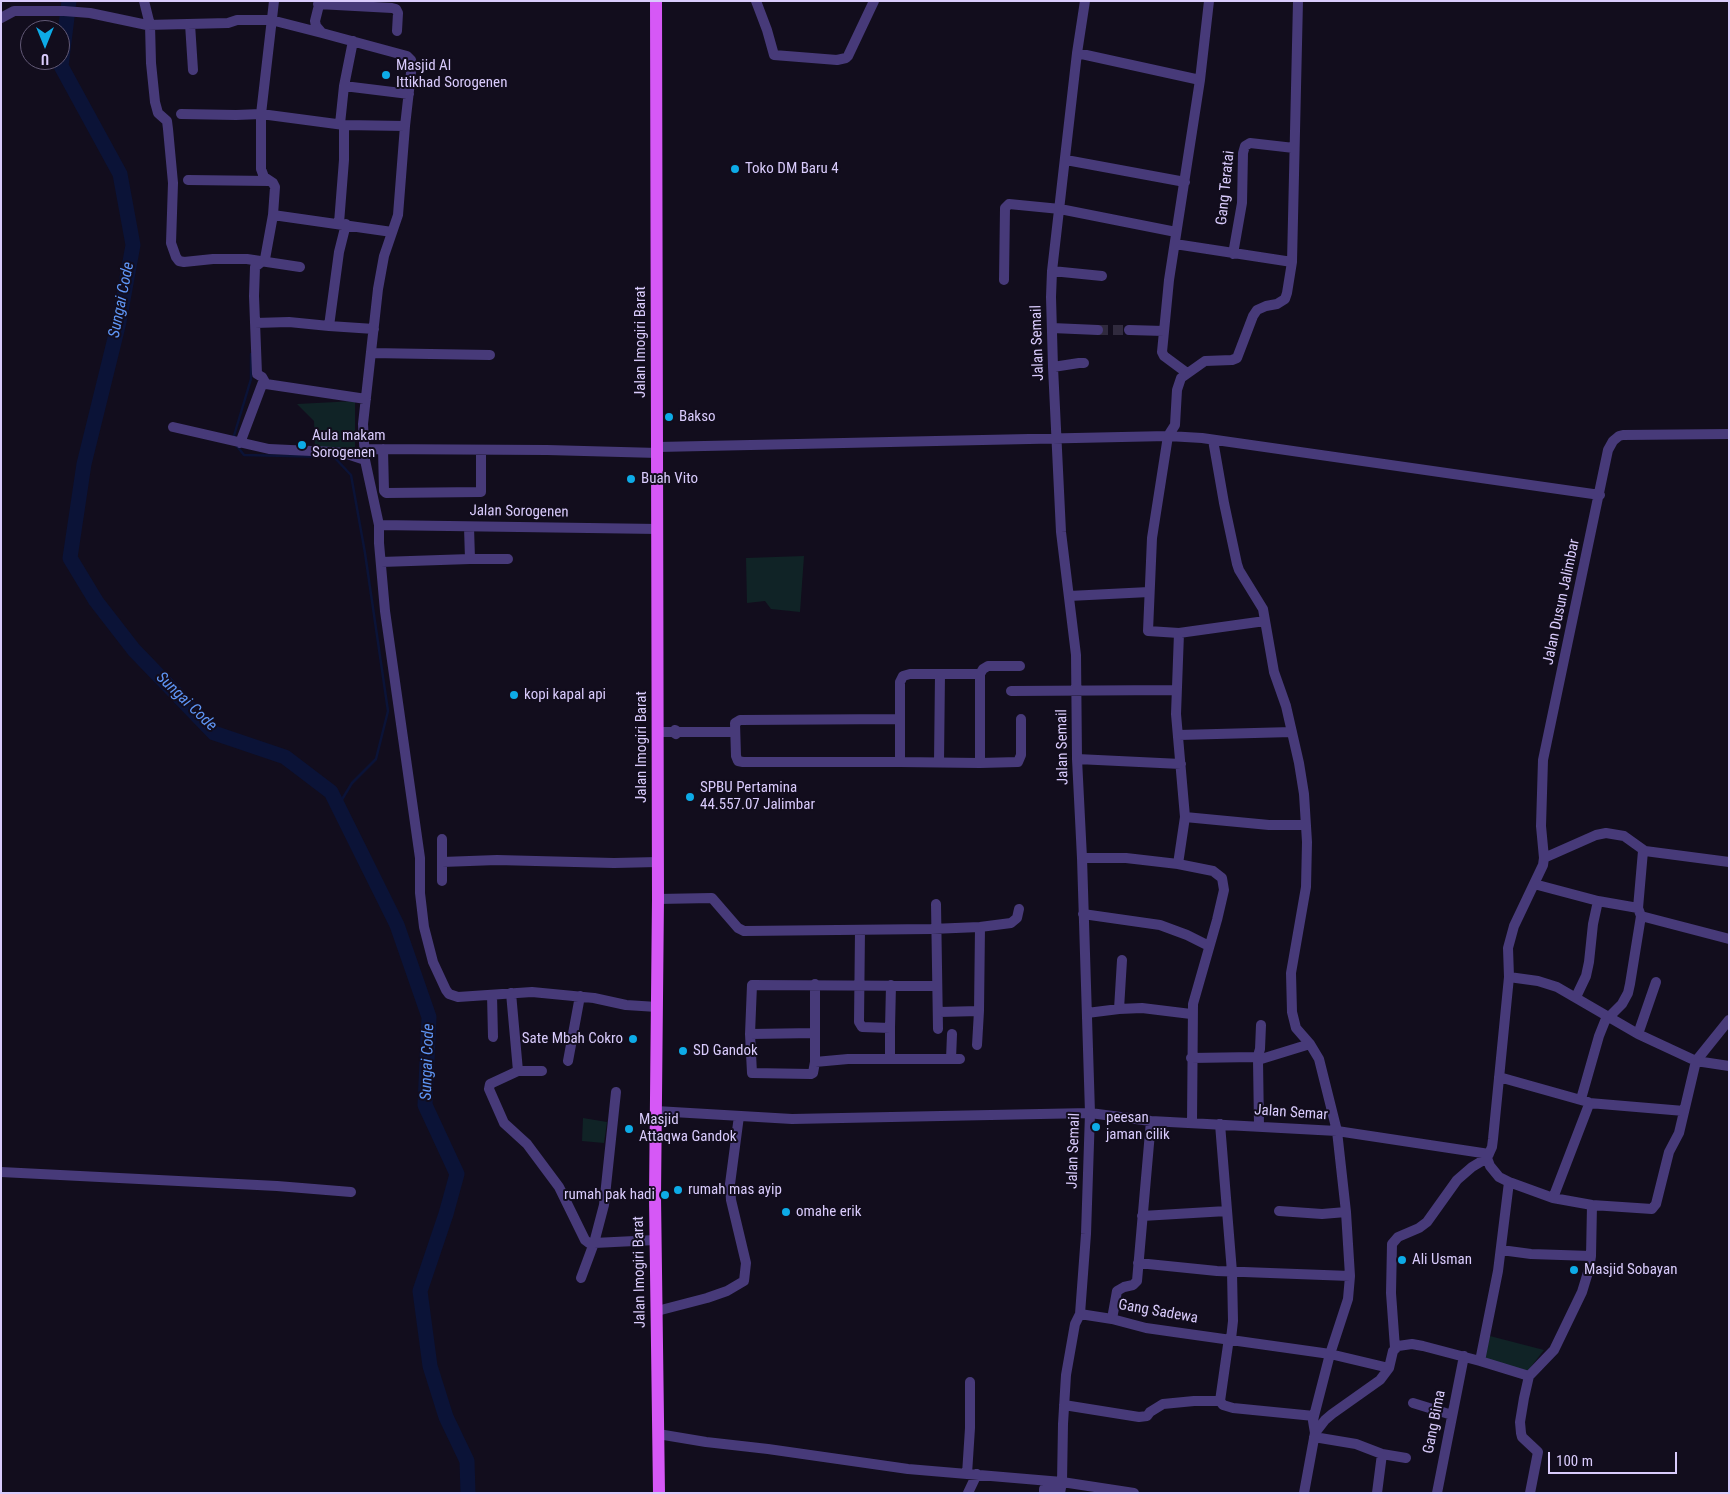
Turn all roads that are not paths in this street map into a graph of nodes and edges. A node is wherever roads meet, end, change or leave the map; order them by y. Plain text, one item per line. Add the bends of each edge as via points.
1 (144, 1) edge
2 (274, 1) edge
3 (656, 1) edge
4 (756, 1) edge
5 (1085, 1) edge
6 (1209, 1) edge
7 (1298, 1) edge
8 (870, 2) edge
9 (319, 3) edge
10 (1, 18) edge
11 (271, 20) junction
12 (190, 24) junction
13 (146, 25) junction
14 (397, 31) dead end
15 (322, 33) junction
16 (353, 41) junction
17 (1076, 53) junction
18 (193, 70) dead end
19 (1200, 80) junction
20 (344, 86) junction
21 (409, 94) junction
22 (181, 114) dead end
23 (261, 114) junction
24 (342, 124) junction
25 (404, 126) junction
26 (1294, 148) junction
27 (1066, 160) junction
28 (188, 180) dead end
29 (269, 181) junction
30 (1184, 182) junction
31 (1060, 209) junction
32 (273, 215) junction
33 (342, 224) junction
34 (392, 232) junction
35 (1176, 232) junction
36 (1175, 244) junction
37 (1234, 254) junction
38 (261, 261) junction
39 (1292, 262) junction
40 (300, 267) dead end
41 (1052, 271) junction
42 (1102, 276) dead end
43 (1004, 280) dead end
44 (255, 323) junction
45 (329, 326) junction
46 (1052, 328) junction
47 (374, 329) junction
48 (1098, 330) tunnel mouth
49 (1129, 330) tunnel mouth
50 (1164, 331) junction
51 (371, 353) junction
52 (490, 355) dead end
53 (1084, 363) dead end
54 (1053, 367) junction
55 (1187, 373) junction
56 (263, 382) junction
57 (366, 399) junction
58 (173, 427) dead end
59 (1729, 434) edge
60 (1168, 436) junction
61 (1057, 439) junction
62 (1213, 440) junction
63 (237, 443) junction
64 (369, 449) dead end
65 (383, 449) junction
66 (481, 450) junction
67 (658, 450) junction
68 (365, 460) junction
69 (1600, 495) junction
70 (380, 525) junction
71 (469, 527) junction
72 (658, 529) junction
73 (470, 559) junction
74 (508, 559) dead end
75 (381, 562) junction
76 (1150, 592) junction
77 (1068, 596) junction
78 (1265, 621) junction
79 (1179, 633) junction
80 (1020, 666) dead end
81 (940, 674) junction
82 (980, 674) junction
83 (1076, 690) junction
84 (1176, 690) junction
85 (1011, 691) dead end
86 (1021, 719) dead end
87 (900, 720) junction
88 (658, 732) junction
89 (735, 732) junction
90 (1292, 732) junction
91 (1179, 735) junction
92 (1077, 759) junction
93 (900, 762) junction
94 (939, 762) junction
95 (980, 763) junction
96 (1181, 764) junction
97 (1185, 817) junction
98 (1305, 825) junction
99 (442, 839) dead end
100 (1643, 851) junction
101 (1082, 858) junction
102 (1544, 858) junction
103 (442, 862) junction
104 (658, 862) junction
105 (1729, 862) edge
106 (1178, 864) junction
107 (442, 881) dead end
108 (1534, 884) junction
109 (658, 899) junction
110 (1598, 902) junction
111 (936, 904) dead end
112 (1019, 909) dead end
113 (1639, 912) junction
114 (1083, 914) junction
115 (980, 927) junction
116 (937, 929) junction
117 (860, 930) junction
118 (1729, 939) edge
119 (1208, 946) junction
120 (1122, 960) dead end
121 (1509, 977) junction
122 (1656, 982) dead end
123 (815, 984) junction
124 (860, 984) junction
125 (891, 985) junction
126 (937, 986) junction
127 (512, 993) junction
128 (492, 995) junction
129 (580, 996) junction
130 (1576, 997) junction
131 (657, 1007) junction
132 (1119, 1008) junction
133 (979, 1011) junction
134 (939, 1012) junction
135 (1087, 1013) junction
136 (1191, 1014) junction
137 (1610, 1018) junction
138 (1729, 1020) edge
139 (1261, 1025) dead end
140 (890, 1028) junction
141 (938, 1029) dead end
142 (815, 1033) junction
143 (750, 1034) junction
144 (952, 1034) dead end
145 (1638, 1034) junction
146 (493, 1036) dead end
147 (1310, 1044) junction
148 (977, 1045) dead end
149 (890, 1058) junction
150 (1191, 1058) junction
151 (1257, 1059) junction
152 (568, 1061) dead end
153 (1696, 1061) junction
154 (815, 1062) junction
155 (1729, 1066) edge
156 (542, 1071) dead end
157 (518, 1072) junction
158 (1499, 1077) junction
159 (616, 1092) dead end
160 (1585, 1101) junction
161 (656, 1111) junction
162 (1684, 1111) junction
163 (1090, 1113) junction
164 (739, 1116) junction
165 (1151, 1121) junction
166 (1192, 1123) junction
167 (1220, 1124) junction
168 (1259, 1126) junction
169 (1337, 1131) junction
170 (1488, 1156) junction
171 (1, 1172) edge
172 (1509, 1182) junction
173 (351, 1192) dead end
174 (1554, 1198) junction
175 (1592, 1205) junction
176 (1228, 1211) junction
177 (1280, 1211) dead end
178 (1346, 1212) junction
179 (1142, 1216) junction
180 (655, 1240) junction
181 (594, 1243) junction
182 (1501, 1250) junction
183 (1590, 1256) junction
184 (1138, 1263) junction
185 (1232, 1272) junction
186 (1350, 1276) junction
187 (581, 1278) dead end
188 (657, 1311) junction
189 (1080, 1314) junction
190 (1112, 1319) junction
191 (1230, 1339) junction
192 (1395, 1348) junction
193 (1330, 1354) junction
194 (1464, 1356) junction
195 (1480, 1361) junction
196 (1389, 1368) junction
197 (1529, 1376) junction
198 (970, 1382) dead end
199 (1220, 1401) junction
200 (1413, 1403) dead end
201 (1064, 1404) junction
202 (1452, 1415) junction
203 (1314, 1427) junction
204 (658, 1434) junction
205 (1382, 1454) junction
206 (1406, 1458) dead end
207 (972, 1474) junction
208 (1061, 1488) edge
209 (659, 1493) edge
210 (968, 1493) edge
211 (1044, 1493) edge
212 (1134, 1493) edge
213 (1304, 1493) edge
214 (1377, 1493) edge
215 (1437, 1493) edge
216 (1530, 1493) edge

1 - 13 street
2 - 11 street
3 - 67 main road, Jalan Imogiri Barat
4 - 8 street via 774,55 838,60 848,56
5 - 17 street, Jalan Semail
6 - 19 street
7 - 26 street
9 - 14 street via 396,9
9 - 15 street via 315,21
10 - 13 street via 14,11 64,11
11 - 12 street
11 - 15 street
11 - 23 street
12 - 13 street
12 - 18 street
13 - 38 street via 155,102 158,113 166,119 168,129 173,183 173,252 179,261 184,262 230,258
15 - 16 street
16 - 20 street
16 - 21 street via 409,58 412,64
17 - 19 street
17 - 27 street, Jalan Semail
19 - 30 street
20 - 21 street
20 - 24 street
21 - 25 street
22 - 23 street
23 - 24 street
23 - 29 street via 261,169
24 - 25 street
24 - 33 street
25 - 34 street via 398,216
26 - 37 street, Gang Teratai via 1250,143 1245,146 1242,203
26 - 39 street
27 - 30 street
27 - 31 street, Jalan Semail
28 - 29 street
29 - 32 street via 275,187
30 - 35 street
31 - 35 street
31 - 41 street, Jalan Semail
31 - 43 street via 1005,206
32 - 33 street
32 - 38 street via 265,259
33 - 34 street
33 - 45 street
34 - 47 street via 384,256
35 - 36 street
36 - 37 street
36 - 50 street
37 - 39 street
38 - 40 street
38 - 44 street via 256,267
39 - 55 street via 1285,299 1257,310 1237,358 1205,361
41 - 42 street
41 - 46 street, Jalan Semail
44 - 45 street
44 - 56 street via 255,370
45 - 47 street
46 - 48 street
46 - 54 street, Jalan Semail
47 - 51 street
49 - 50 street
50 - 55 street via 1164,356
51 - 52 street
51 - 57 street
53 - 54 street
54 - 61 street, Jalan Semail
55 - 60 street via 1179,383 1175,425
56 - 57 street
56 - 63 street
57 - 68 street
58 - 63 street
59 - 69 street, Jalan Dusun Jalimbar via 1619,436 1608,450
60 - 61 street
60 - 62 street
60 - 76 street via 1152,538
61 - 67 street
61 - 77 street, Jalan Semail via 1061,532
62 - 69 street
62 - 78 street via 1237,564 1263,609
63 - 68 street via 269,449 344,453
64 - 65 street
65 - 66 street
65 - 66 street via 386,493 481,492
66 - 67 street
67 - 72 main road, Jalan Imogiri Barat
68 - 70 street
69 - 102 street, Jalan Dusun Jalimbar via 1543,760 1541,826
70 - 71 street, Jalan Sorogenen
70 - 75 street
71 - 72 street, Jalan Sorogenen
71 - 73 street
72 - 88 main road, Jalan Imogiri Barat
73 - 74 street
73 - 75 street
75 - 128 street via 429,951 449,994 458,997
76 - 77 street
76 - 79 street via 1148,631
77 - 83 street, Jalan Semail via 1076,656
78 - 79 street
78 - 90 street via 1274,672
79 - 84 street
80 - 82 street via 988,666
81 - 82 street
81 - 87 street via 903,676 900,682
81 - 94 street
82 - 95 street
83 - 84 street
83 - 85 street
83 - 92 street, Jalan Semail
84 - 91 street
86 - 95 street via 1021,755 1018,762
87 - 89 street via 740,720 735,723
87 - 93 street
88 - 89 street
88 - 104 main road, Jalan Imogiri Barat
89 - 93 street via 736,756 743,762
90 - 91 street
90 - 98 street via 1304,794
91 - 96 street
92 - 96 street
92 - 101 street, Jalan Semail
93 - 94 street
94 - 95 street
96 - 97 street
97 - 98 street
97 - 106 street
98 - 147 street via 1306,887 1292,973 1292,1012 1296,1028
99 - 103 street
100 - 102 street via 1624,836 1606,833
100 - 105 street
100 - 113 street
101 - 106 street via 1126,858
101 - 114 street, Jalan Semail
102 - 108 street, Jalan Dusun Jalimbar
103 - 104 street
103 - 107 street
104 - 109 main road, Jalan Imogiri Barat
106 - 119 street via 1213,871 1222,878 1224,890
108 - 110 street
108 - 121 street, Jalan Dusun Jalimbar via 1514,926 1508,948
109 - 117 street via 712,898 744,931
109 - 131 main road, Jalan Imogiri Barat
110 - 113 street
110 - 130 street via 1586,976
111 - 116 street
112 - 115 street via 1011,924
113 - 118 street
113 - 137 street via 1628,993
114 - 119 street via 1160,925
114 - 135 street, Jalan Semail
115 - 116 street
115 - 133 street
116 - 117 street
116 - 126 street
117 - 124 street
119 - 136 street
120 - 132 street
121 - 130 street via 1557,986
121 - 158 street, Jalan Dusun Jalimbar
122 - 145 street
123 - 124 street
123 - 142 street
123 - 143 street via 752,985
124 - 125 street
124 - 140 street via 860,1026
125 - 126 street
125 - 140 street
126 - 134 street
127 - 128 street
127 - 129 street
127 - 157 street
128 - 146 street
129 - 131 street
129 - 152 street
130 - 137 street
131 - 161 main road, Jalan Imogiri Barat
132 - 135 street
132 - 136 street
133 - 134 street
133 - 148 street
134 - 141 street
135 - 163 street, Jalan Semail
136 - 150 street
137 - 145 street
137 - 160 street via 1599,1036
138 - 153 street
139 - 151 street
140 - 149 street
142 - 143 street
142 - 154 street
143 - 154 street via 752,1074 810,1074
144 - 149 street via 956,1059
145 - 153 street
147 - 151 street
147 - 169 street via 1318,1059
149 - 154 street
150 - 151 street via 1254,1056
150 - 166 street
151 - 168 street
153 - 155 street
153 - 162 street
156 - 157 street
157 - 181 street via 489,1086 504,1123 527,1144 559,1187 585,1240
158 - 160 street
158 - 170 street, Jalan Dusun Jalimbar via 1494,1140
159 - 181 street via 605,1195
160 - 162 street
160 - 174 street
161 - 164 street, Jalan Semar
161 - 180 main road, Jalan Imogiri Barat
162 - 175 street via 1654,1208
163 - 164 street, Jalan Semar via 792,1119
163 - 165 street, Jalan Semar
163 - 189 street, Jalan Semail
164 - 188 street via 730,1200 746,1263 744,1281 727,1291
165 - 166 street, Jalan Semar
165 - 179 street
166 - 167 street, Jalan Semar
167 - 168 street, Jalan Semar
167 - 176 street
168 - 169 street, Jalan Semar
169 - 170 street, Jalan Semar
169 - 178 street
170 - 172 street via 1490,1166
170 - 192 street via 1457,1180 1427,1222 1398,1237 1392,1244
171 - 173 street
172 - 174 street
172 - 182 street
174 - 175 street
175 - 183 street
176 - 179 street
176 - 185 street
177 - 178 street
178 - 186 street
179 - 184 street
180 - 181 street
180 - 188 main road, Jalan Imogiri Barat
181 - 187 street
182 - 183 street
182 - 195 street
183 - 197 street via 1582,1292 1560,1339
184 - 185 street
184 - 190 street via 1137,1281 1117,1291
185 - 186 street
185 - 191 street
186 - 193 street via 1346,1310
188 - 204 main road, Jalan Imogiri Barat
189 - 190 street, Gang Sadewa
189 - 201 street, Jalan Semail via 1075,1324
190 - 191 street, Gang Sadewa via 1146,1328
191 - 193 street, Gang Sadewa
191 - 199 street
192 - 194 street via 1412,1344
192 - 196 street
193 - 196 street, Gang Sadewa
193 - 203 street
194 - 195 street
194 - 202 street, Gang Bima
195 - 197 street
196 - 203 street via 1380,1380 1319,1427
197 - 216 street via 1520,1428 1522,1436 1538,1452
198 - 207 street
199 - 201 street via 1163,1404 1147,1416 1139,1417
199 - 203 street via 1233,1408
200 - 202 street
201 - 208 street, Jalan Semail
202 - 215 street, Gang Bima
203 - 205 street
203 - 213 street
204 - 207 street via 908,1469
204 - 209 main road, Jalan Imogiri Barat
205 - 206 street
205 - 214 street
207 - 208 street
207 - 210 street
208 - 211 street via 1044,1489
208 - 212 street

